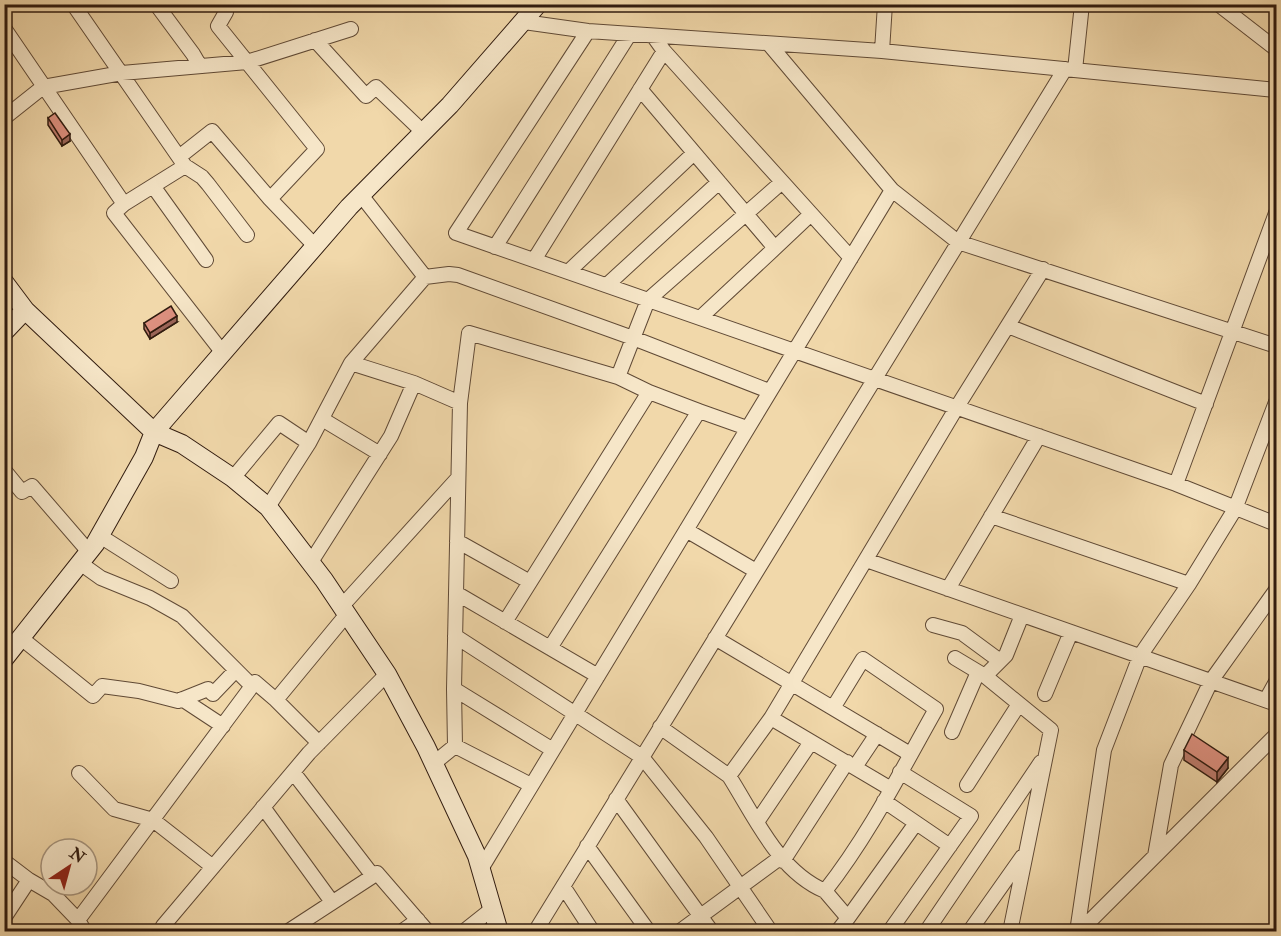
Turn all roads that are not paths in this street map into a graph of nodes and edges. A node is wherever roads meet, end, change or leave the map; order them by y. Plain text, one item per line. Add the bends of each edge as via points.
1 (74, 4) edge
2 (156, 4) edge
3 (222, 4) edge
4 (538, 4) edge
5 (885, 4) edge
6 (1082, 4) edge
7 (1218, 4) edge
8 (524, 22) junction
9 (4, 28) edge
10 (351, 29) dead end
11 (588, 31) junction
12 (629, 35) junction
13 (654, 37) junction
14 (315, 40) junction
15 (769, 44) junction
16 (1276, 49) edge
17 (664, 51) junction
18 (882, 51) junction
19 (247, 62) junction
20 (200, 66) junction
21 (1070, 70) junction
22 (122, 73) junction
23 (43, 87) junction
24 (640, 89) junction
25 (1276, 90) edge
26 (4, 117) edge
27 (423, 132) junction
28 (694, 153) junction
29 (182, 161) junction
30 (719, 182) junction
31 (782, 182) junction
32 (153, 186) junction
33 (892, 190) junction
34 (361, 195) junction
35 (270, 199) junction
36 (124, 204) junction
37 (1276, 213) edge
38 (746, 214) junction
39 (811, 214) junction
40 (248, 235) dead end
41 (958, 242) junction
42 (315, 246) junction
43 (495, 247) junction
44 (775, 248) junction
45 (850, 258) junction
46 (206, 260) dead end
47 (534, 260) junction
48 (1043, 269) junction
49 (568, 272) junction
50 (425, 277) junction
51 (4, 282) edge
52 (607, 285) junction
53 (648, 300) junction
54 (25, 310) junction
55 (700, 318) junction
56 (1008, 326) junction
57 (1233, 331) junction
58 (4, 332) edge
59 (633, 338) junction
60 (1276, 346) edge
61 (794, 350) junction
62 (223, 353) junction
63 (351, 363) junction
64 (618, 377) junction
65 (875, 378) junction
66 (414, 383) junction
67 (770, 391) junction
68 (649, 392) junction
69 (1276, 402) edge
70 (460, 403) junction
71 (1206, 404) junction
72 (957, 407) junction
73 (699, 411) junction
74 (322, 418) junction
75 (747, 428) junction
76 (154, 432) junction
77 (1039, 436) junction
78 (309, 443) junction
79 (380, 454) junction
80 (4, 470) edge
81 (233, 478) junction
82 (458, 478) junction
83 (1176, 484) junction
84 (268, 507) junction
85 (1235, 509) junction
86 (991, 516) junction
87 (1276, 524) edge
88 (686, 530) junction
89 (100, 536) junction
90 (457, 541) junction
91 (84, 558) junction
92 (866, 560) junction
93 (310, 562) junction
94 (756, 571) junction
95 (171, 581) dead end
96 (530, 582) junction
97 (1189, 584) junction
98 (948, 589) junction
99 (1276, 590) edge
100 (456, 593) junction
101 (344, 610) junction
102 (1022, 615) junction
103 (505, 622) junction
104 (933, 625) dead end
105 (1071, 632) junction
106 (455, 636) junction
107 (21, 638) junction
108 (715, 638) junction
109 (550, 648) junction
110 (1140, 656) junction
111 (955, 658) dead end
112 (4, 660) edge
113 (1000, 661) junction
114 (236, 670) junction
115 (387, 674) junction
116 (982, 674) junction
117 (598, 676) junction
118 (1211, 681) junction
119 (1276, 682) edge
120 (792, 684) junction
121 (252, 686) junction
122 (454, 689) junction
123 (1046, 694) dead end
124 (182, 699) junction
125 (276, 700) junction
126 (1271, 702) edge
127 (1019, 704) junction
128 (833, 708) junction
129 (575, 712) junction
130 (771, 718) junction
131 (223, 726) junction
132 (660, 727) junction
133 (952, 732) dead end
134 (877, 734) junction
135 (1276, 735) edge
136 (319, 742) junction
137 (811, 742) junction
138 (455, 746) junction
139 (553, 750) junction
140 (910, 754) junction
141 (1046, 755) junction
142 (642, 757) junction
143 (433, 764) junction
144 (851, 764) junction
145 (293, 772) junction
146 (900, 772) junction
147 (80, 773) dead end
148 (729, 776) junction
149 (531, 785) junction
150 (968, 786) dead end
151 (887, 795) junction
152 (616, 799) junction
153 (263, 807) junction
154 (153, 820) junction
155 (757, 822) junction
156 (916, 823) junction
157 (587, 846) junction
158 (950, 846) junction
159 (1025, 853) junction
160 (1155, 856) junction
161 (782, 859) junction
162 (4, 861) edge
163 (213, 867) junction
164 (481, 869) junction
165 (373, 876) junction
166 (29, 880) junction
167 (563, 886) junction
168 (740, 887) junction
169 (825, 891) junction
170 (332, 902) junction
171 (492, 909) junction
172 (702, 916) junction
173 (4, 918) edge
174 (848, 918) junction
175 (418, 920) junction
176 (80, 927) edge
177 (163, 930) edge
178 (287, 932) edge
179 (401, 932) edge
180 (428, 932) edge
181 (463, 932) edge
182 (499, 932) edge
183 (535, 932) edge
184 (593, 932) edge
185 (649, 932) edge
186 (679, 932) edge
187 (712, 932) edge
188 (771, 932) edge
189 (837, 932) edge
190 (889, 932) edge
191 (926, 932) edge
192 (969, 932) edge
193 (1010, 932) edge
194 (1078, 932) edge

1 - 22 street
2 - 20 street
3 - 19 street via 226,12 218,26
4 - 8 street
5 - 18 street
6 - 21 street
7 - 16 street
8 - 11 street
8 - 27 street
9 - 23 street
10 - 14 street
11 - 12 street
11 - 43 street via 456,233
12 - 13 street
12 - 43 street
13 - 15 street
13 - 17 street
14 - 19 street
14 - 27 street via 366,96 376,87
15 - 18 street
15 - 33 street
17 - 24 street
17 - 31 street
18 - 21 street
19 - 20 street
19 - 35 street via 317,149
20 - 22 street
21 - 25 street
21 - 41 street
22 - 23 street
22 - 29 street
23 - 26 street
23 - 36 street
24 - 28 street
24 - 47 street
27 - 34 street
28 - 30 street
28 - 49 street
29 - 32 street
29 - 35 street via 212,131
29 - 40 street via 202,177
30 - 38 street
30 - 52 street
31 - 38 street
31 - 39 street
32 - 36 street
32 - 46 street
33 - 41 street
33 - 45 street
34 - 42 street
34 - 50 street
35 - 42 street
36 - 62 street via 114,213
37 - 57 street
38 - 44 street
38 - 53 street
39 - 44 street
39 - 45 street
41 - 48 street
41 - 65 street
42 - 62 street
43 - 47 street
44 - 55 street
45 - 61 street
47 - 49 street
48 - 56 street
48 - 57 street
49 - 52 street
50 - 59 street via 455,274
50 - 63 street
51 - 54 street
52 - 53 street
53 - 55 street
53 - 59 street
54 - 58 street
54 - 76 street
55 - 61 street
56 - 71 street
56 - 72 street
57 - 60 street
57 - 71 street
59 - 64 street
59 - 67 street
61 - 65 street
61 - 67 street
62 - 76 street
63 - 66 street
63 - 74 street
64 - 68 street
64 - 70 street via 469,333
65 - 72 street
65 - 94 street
66 - 70 street
66 - 79 street
67 - 75 street
68 - 73 street
68 - 96 street
69 - 85 street
70 - 82 street
71 - 83 street
72 - 77 street
72 - 92 street
73 - 75 street
73 - 109 street
74 - 78 street
74 - 79 street
75 - 88 street
76 - 81 street via 182,444
76 - 89 street
77 - 83 street
77 - 86 street
78 - 81 street via 279,423
78 - 84 street
79 - 93 street
80 - 91 street via 22,492 32,486
81 - 84 street
82 - 90 street
82 - 101 street
83 - 85 street
84 - 93 street
85 - 87 street
85 - 97 street
86 - 97 street
86 - 98 street
88 - 94 street
88 - 117 street
89 - 91 street
89 - 95 street
90 - 96 street
90 - 100 street
91 - 107 street
91 - 114 street via 101,578 182,616
92 - 98 street
92 - 120 street
93 - 101 street
94 - 108 street
96 - 103 street
97 - 110 street
98 - 102 street
99 - 118 street
100 - 103 street
100 - 106 street
101 - 115 street
101 - 125 street
102 - 105 street
102 - 113 street
103 - 109 street
104 - 113 street via 962,633
105 - 110 street
105 - 123 street
106 - 122 street
106 - 129 street
107 - 112 street
107 - 124 street via 93,696 102,686
108 - 120 street
108 - 132 street
109 - 117 street
110 - 118 street
110 - 194 street via 1104,750
111 - 116 street
113 - 116 street
114 - 121 street
114 - 124 street via 213,694 208,689
115 - 136 street
115 - 143 street
116 - 127 street
116 - 133 street
117 - 129 street
118 - 126 street
118 - 160 street via 1171,765
119 - 126 street
120 - 128 street
120 - 130 street
121 - 125 street via 255,682
121 - 131 street
122 - 138 street
122 - 139 street
124 - 131 street
125 - 136 street
127 - 141 street via 1051,730
127 - 150 street
128 - 134 street
128 - 140 street via 863,659 936,709
129 - 139 street
129 - 142 street
130 - 137 street
130 - 148 street
131 - 154 street
132 - 142 street
132 - 148 street
134 - 140 street
134 - 144 street
135 - 160 street
136 - 145 street
137 - 144 street
137 - 155 street
138 - 143 street
138 - 149 street
139 - 149 street
140 - 146 street
141 - 159 street
141 - 191 street
142 - 152 street
142 - 168 street
143 - 164 street
144 - 151 street
144 - 161 street
145 - 153 street
145 - 165 street
146 - 151 street
146 - 158 street via 971,816
147 - 154 street via 114,809
148 - 155 street
149 - 164 street
151 - 156 street
151 - 169 street
152 - 157 street
152 - 172 street
153 - 163 street
153 - 170 street
154 - 163 street
154 - 176 street
155 - 161 street
156 - 158 street
156 - 174 street
157 - 167 street
157 - 185 street
158 - 190 street
159 - 192 street
159 - 193 street
160 - 194 street
161 - 168 street
161 - 169 street
162 - 166 street
163 - 177 street
164 - 171 street
165 - 170 street
165 - 175 street via 377,873
166 - 173 street
166 - 176 street via 53,894
167 - 183 street
167 - 184 street
168 - 172 street
168 - 188 street
169 - 174 street
170 - 178 street
171 - 181 street
171 - 182 street
172 - 186 street
172 - 187 street
174 - 189 street
175 - 179 street
175 - 180 street

